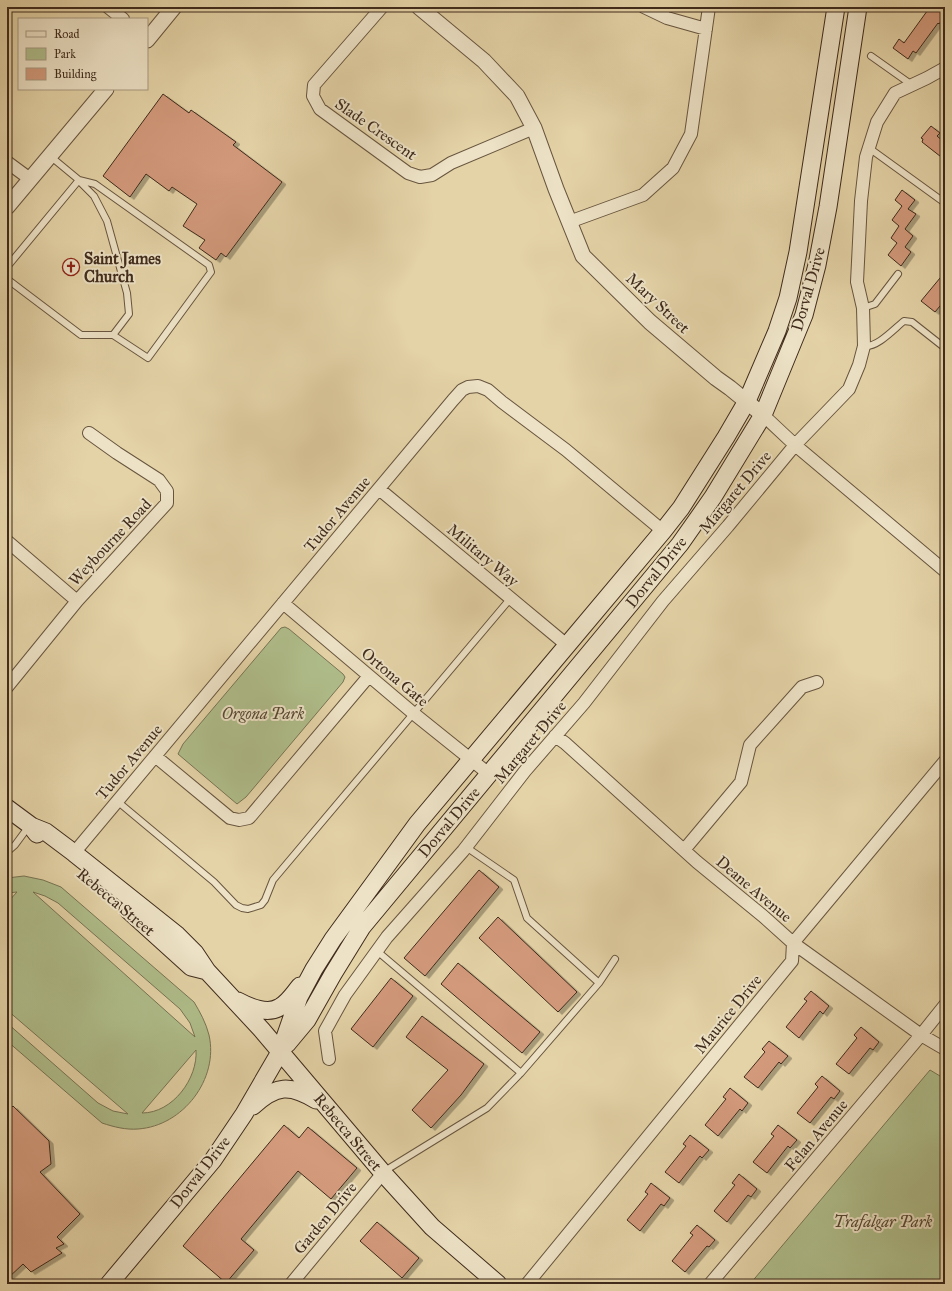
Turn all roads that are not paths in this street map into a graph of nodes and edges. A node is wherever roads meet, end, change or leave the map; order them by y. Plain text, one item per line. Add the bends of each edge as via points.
1 (108, 7) edge
2 (174, 7) edge
3 (382, 7) edge
4 (419, 7) edge
5 (644, 7) edge
6 (709, 7) edge
7 (836, 7) edge
8 (858, 7) edge
9 (122, 18) edge
10 (706, 28) junction
11 (148, 38) edge
12 (871, 56) dead end
13 (945, 68) edge
14 (912, 85) junction
15 (105, 90) edge
16 (534, 128) junction
17 (869, 148) junction
18 (50, 156) junction
19 (7, 162) edge
20 (30, 179) junction
21 (79, 180) junction
22 (945, 203) edge
23 (7, 207) edge
24 (569, 222) junction
25 (7, 267) edge
26 (898, 274) dead end
27 (7, 279) edge
28 (863, 308) junction
29 (113, 335) junction
30 (864, 346) junction
31 (945, 348) edge
32 (747, 401) junction
33 (762, 415) junction
34 (89, 433) dead end
35 (795, 445) junction
36 (380, 489) junction
37 (663, 531) junction
38 (7, 541) edge
39 (945, 571) edge
40 (510, 599) junction
41 (77, 601) junction
42 (283, 603) junction
43 (568, 646) junction
44 (369, 676) junction
45 (817, 682) dead end
46 (7, 687) edge
47 (413, 713) junction
48 (555, 736) junction
49 (155, 756) junction
50 (471, 760) junction
51 (945, 761) edge
52 (489, 774) junction
53 (117, 801) junction
54 (7, 808) edge
55 (30, 825) junction
56 (466, 847) junction
57 (684, 850) junction
58 (7, 852) edge
59 (74, 852) junction
60 (793, 943) junction
61 (377, 951) junction
62 (615, 960) dead end
63 (314, 969) junction
64 (207, 971) junction
65 (599, 983) junction
66 (228, 995) junction
67 (945, 1005) edge
68 (922, 1035) junction
69 (945, 1049) edge
70 (280, 1052) junction
71 (329, 1059) dead end
72 (521, 1073) junction
73 (326, 1106) junction
74 (244, 1114) junction
75 (383, 1173) junction
76 (109, 1284) edge
77 (291, 1284) edge
78 (498, 1284) edge
79 (527, 1284) edge
80 (710, 1284) edge

1 - 9 street
2 - 11 street
3 - 16 street, Slade Crescent via 314,85 313,96 320,109 408,173 420,176 432,175 452,163
4 - 16 street, Mary Street via 484,61 517,96
5 - 10 street via 667,18
6 - 10 street
7 - 32 main road, Dorval Drive via 798,252 788,298
8 - 33 main road, Dorval Drive via 817,265 804,314
10 - 24 street via 691,134 673,168 643,195
12 - 14 lane
13 - 14 street, Margaret Drive
14 - 17 street, Margaret Drive via 895,93 877,122
15 - 18 street
16 - 24 street, Mary Street
17 - 22 lane
17 - 28 street, Margaret Drive via 861,201 857,282
18 - 20 street
18 - 21 lane
19 - 20 street
20 - 23 street
21 - 25 lane
21 - 29 lane via 94,196 107,221 128,293 129,314
21 - 29 lane via 95,184 209,265 211,272 148,358
24 - 32 street, Mary Street via 583,256 650,322
26 - 28 lane via 875,304
27 - 29 lane via 82,335
28 - 30 street, Margaret Drive
30 - 31 lane via 870,347 879,342 904,321 912,322
30 - 35 street, Margaret Drive via 849,389
32 - 33 street, Mary Street
32 - 37 main road, Dorval Drive via 681,508
33 - 35 street, Mary Street
33 - 52 main road, Dorval Drive via 713,497 680,544
34 - 41 street, Weybourne Road via 159,480 167,491 167,503
35 - 39 street, Mary Street
35 - 48 street, Margaret Drive via 663,601 584,703
36 - 37 street, Tudor Avenue via 462,390 478,386 488,390 566,450
36 - 40 street, Military Way
36 - 42 street, Tudor Avenue
37 - 43 main road, Dorval Drive
38 - 41 street
40 - 43 street, Military Way
40 - 47 lane
41 - 46 street, Weybourne Road
42 - 44 street, Ortona Gate
42 - 49 street, Tudor Avenue
43 - 50 main road, Dorval Drive
44 - 47 street, Ortona Gate
44 - 49 street via 249,818 230,818
45 - 57 street via 802,687 750,745 741,782
47 - 50 street, Ortona Gate
47 - 53 lane via 273,880 266,900 255,908 248,909 236,905 214,882
48 - 56 street, Margaret Drive
48 - 57 street, Deane Avenue
49 - 53 street, Tudor Avenue
50 - 52 street, Ortona Gate
50 - 63 main road, Dorval Drive via 417,824
51 - 60 street
52 - 70 main road, Dorval Drive via 362,927 307,1020
53 - 59 street, Tudor Avenue
54 - 55 main road, Rebecca Street
55 - 58 lane
55 - 59 main road, Rebecca Street via 46,832
55 - 64 main road, Rebecca Street via 41,840 134,915 191,967
56 - 61 street, Margaret Drive
56 - 65 lane via 514,880 527,918
57 - 60 street, Deane Avenue
59 - 64 main road, Rebecca Street via 177,935 195,953
60 - 68 street, Deane Avenue
60 - 79 street, Maurice Drive via 792,961
61 - 71 street, Margaret Drive via 345,994 325,1031
61 - 72 lane
62 - 65 lane
63 - 66 main road via 280,1008 256,1008
63 - 70 main road, Dorval Drive via 299,997
64 - 66 main road, Rebecca Street
65 - 72 lane
66 - 70 main road, Rebecca Street
67 - 68 street, Felan Avenue
68 - 69 street, Deane Avenue
68 - 80 street, Felan Avenue
70 - 73 main road, Rebecca Street
70 - 74 main road, Dorval Drive
72 - 75 lane via 487,1108
73 - 74 main road via 296,1090 284,1088 270,1092
73 - 75 main road, Rebecca Street
74 - 76 main road, Dorval Drive via 213,1160
75 - 77 street, Garden Drive
75 - 78 main road, Rebecca Street via 432,1227

